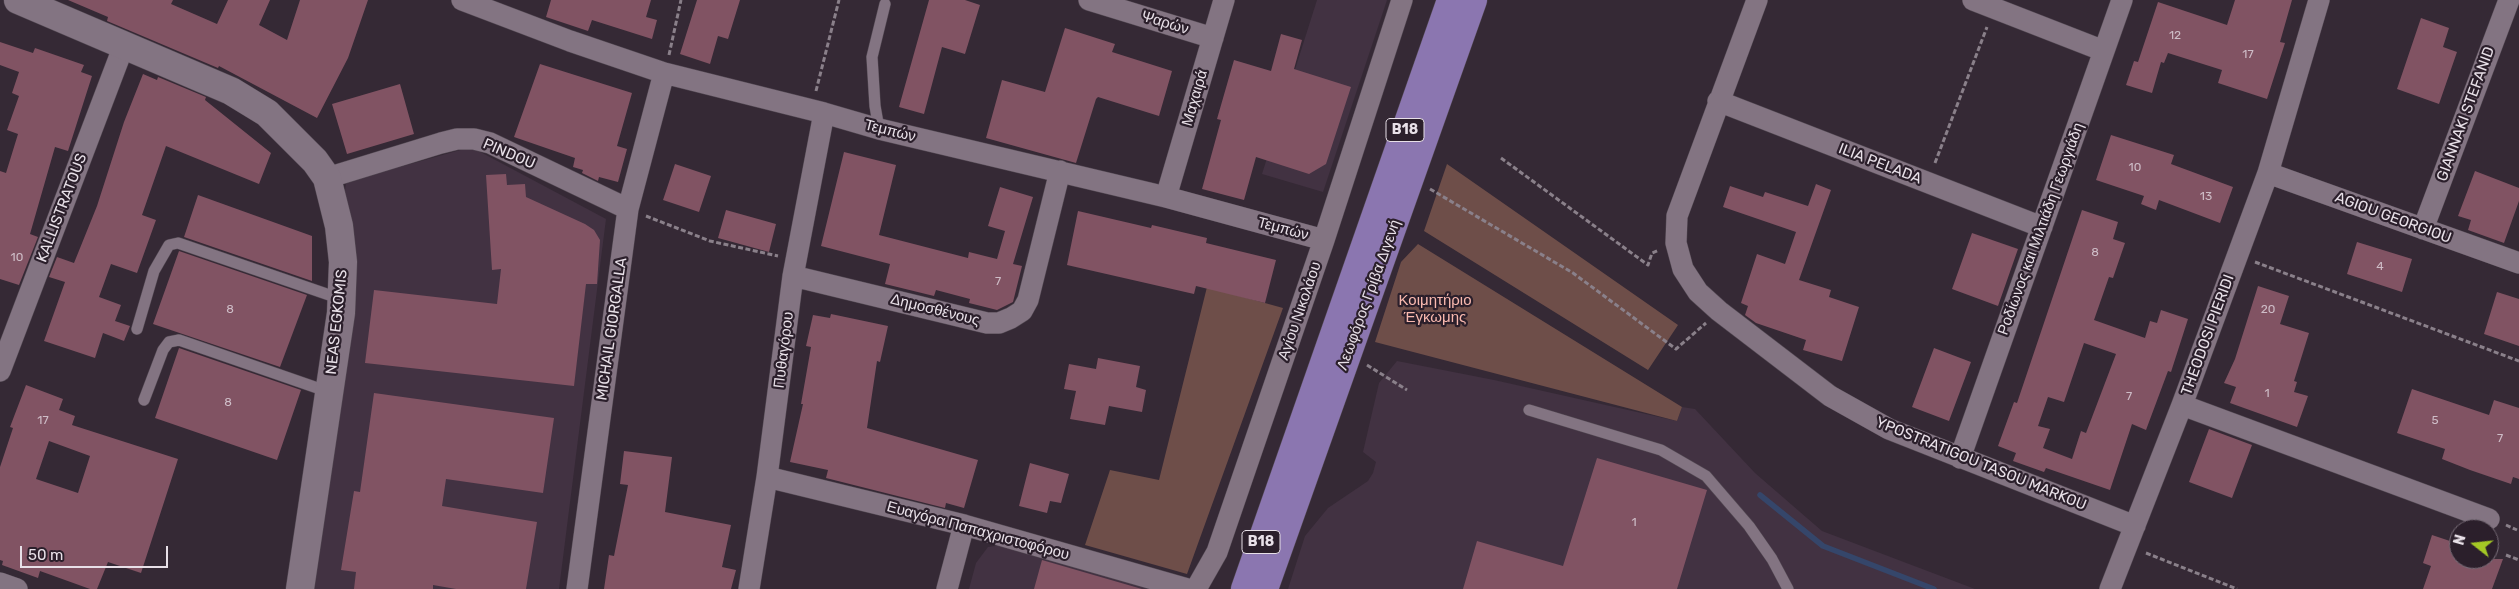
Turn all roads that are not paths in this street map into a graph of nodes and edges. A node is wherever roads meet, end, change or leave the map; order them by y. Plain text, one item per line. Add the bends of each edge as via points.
1 (18, 0) edge
2 (462, 0) edge
3 (1089, 0) edge
4 (1224, 0) edge
5 (1402, 0) edge
6 (1451, 0) edge
7 (1473, 0) edge
8 (1757, 0) edge
9 (1973, 0) edge
10 (2122, 0) edge
11 (2305, 0) edge
12 (2319, 0) edge
13 (2509, 0) edge
14 (885, 4) dead end
15 (1213, 38) junction
16 (124, 45) junction
17 (2104, 51) junction
18 (664, 73) junction
19 (2295, 77) junction
20 (1718, 102) junction
21 (818, 111) junction
22 (879, 129) junction
23 (1060, 172) junction
24 (2268, 173) junction
25 (327, 178) junction
26 (1166, 197) junction
27 (628, 208) junction
28 (2042, 227) junction
29 (2423, 229) junction
30 (1324, 240) junction
31 (2519, 263) edge
32 (795, 268) junction
33 (341, 299) junction
34 (137, 329) dead end
35 (0, 371) edge
36 (329, 392) junction
37 (144, 400) dead end
38 (2182, 405) junction
39 (1529, 410) dead end
40 (1960, 458) junction
41 (767, 477) junction
42 (2488, 519) dead end
43 (964, 525) junction
44 (2135, 526) junction
45 (0, 583) edge
46 (17, 589) edge
47 (300, 589) edge
48 (577, 589) edge
49 (749, 589) edge
50 (947, 589) edge
51 (1188, 589) edge
52 (1196, 589) edge
53 (1245, 589) edge
54 (1264, 589) edge
55 (1788, 589) edge
56 (2110, 589) edge

1 - 16 street, NEAS EGKOMIS
2 - 18 street, Τεμπών
3 - 15 street, Ψαρών
4 - 15 street, Μαχαιρά
5 - 30 street, Αγίου Νικολάου
6 - 53 main road, Λεωφόρος Γρίβα Διγενή / B18
7 - 54 main road, Λεωφόρος Γρίβα Διγενή / B18
8 - 20 street, YPOSTRATIGOU TASOU MARKOU
9 - 17 street
10 - 17 street, Ροδίωνος και Μιλτιάδη Γεωργιάδη
11 - 19 street, THEODOSI PIERIDI
12 - 19 street, THEODOSI PIERIDI
13 - 29 street, GIANNAKI STEFANID
14 - 22 lane via 872,56
15 - 26 street, Μαχαιρά
16 - 25 street, NEAS EGKOMIS via 231,91 267,113
16 - 35 street, KALLISTRATOUS
17 - 28 street, Ροδίωνος και Μιλτιάδη Γεωργιάδη
18 - 21 street, Τεμπών
18 - 27 street, MICHAIL GIORGALLA
19 - 24 street, THEODOSI PIERIDI
20 - 28 street, ILIA PELADA
20 - 40 street, YPOSTRATIGOU TASOU MARKOU via 1677,216 1676,243 1683,269 1698,292 1830,396 1889,430
21 - 22 street, Τεμπών
21 - 32 street, Πυθαγόρου
22 - 23 street, Τεμπών
23 - 26 street, Τεμπών
23 - 32 street, Δημοσθένους via 1028,300 1022,310 999,323 987,323
24 - 29 street, AGIOU GEORGIOU
24 - 38 street, THEODOSI PIERIDI
25 - 27 street, PINDOU via 441,143 474,139 490,143
25 - 33 street, NEAS EGKOMIS via 339,226 343,262
26 - 30 street, Τεμπών
27 - 48 street, MICHAIL GIORGALLA
28 - 40 street, Ροδίωνος και Μιλτιάδη Γεωργιάδη
29 - 31 street, AGIOU GEORGIOU
30 - 52 street, Αγίου Νικολάου via 1217,552
32 - 41 street, Πυθαγόρου
33 - 34 lane via 178,243 169,245 154,272
33 - 36 street, NEAS EGKOMIS
36 - 37 lane via 179,340 169,342 163,350
36 - 47 street, NEAS EGKOMIS
38 - 42 street
38 - 44 street, THEODOSI PIERIDI
39 - 55 lane via 1662,450 1706,476 1749,526
40 - 44 street, YPOSTRATIGOU TASOU MARKOU
41 - 43 street, Ευαγόρα Παπαχριστοφόρου
41 - 49 street, Πυθαγόρου
43 - 50 street
43 - 51 street, Ευαγόρα Παπαχριστοφόρου
44 - 56 street, THEODOSI PIERIDI
45 - 46 street

